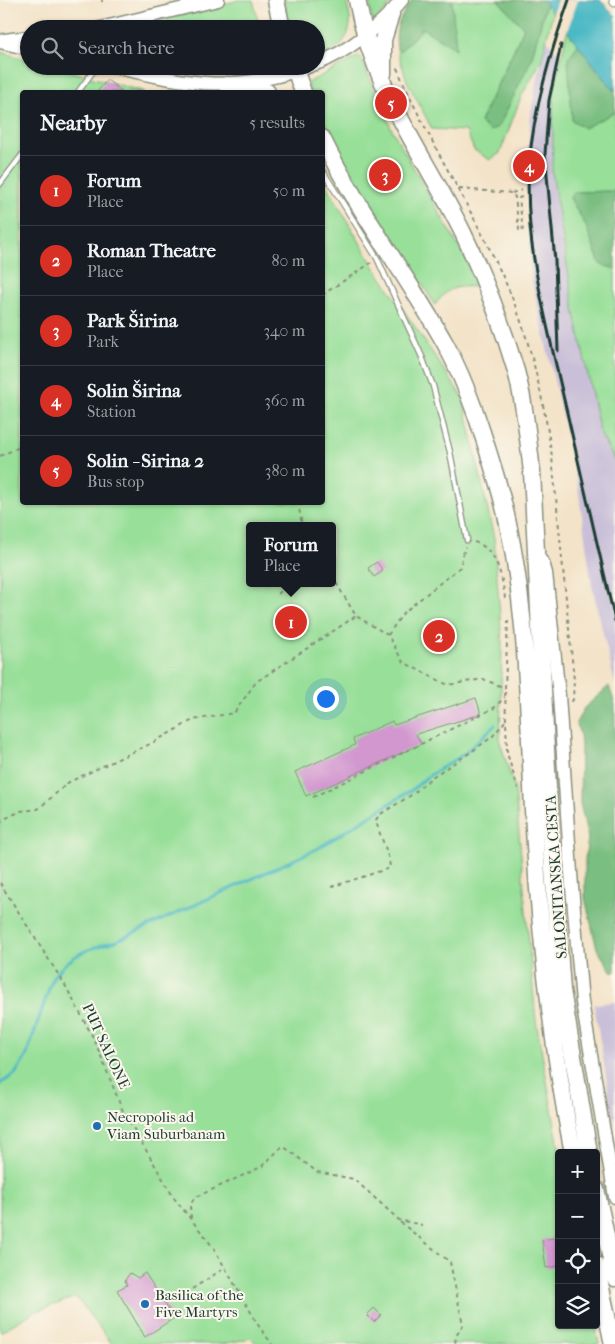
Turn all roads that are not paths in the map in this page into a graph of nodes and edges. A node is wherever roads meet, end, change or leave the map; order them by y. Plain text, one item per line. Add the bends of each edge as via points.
1 (218, 0) edge
2 (276, 0) edge
3 (357, 0) edge
4 (402, 0) edge
5 (391, 14) junction
6 (134, 20) edge
7 (280, 20) edge
8 (363, 35) junction
9 (20, 38) edge
10 (0, 41) edge
11 (20, 47) edge
12 (325, 61) edge
13 (90, 75) edge
14 (149, 75) edge
15 (278, 75) edge
16 (301, 75) edge
17 (219, 87) edge
18 (384, 88) junction
19 (79, 90) edge
20 (248, 90) edge
21 (302, 90) edge
22 (325, 143) edge
23 (20, 158) edge
24 (325, 175) edge
25 (0, 184) edge
26 (467, 540) road end
27 (536, 556) junction
28 (572, 1149) edge
29 (588, 1149) edge
30 (597, 1194) edge
31 (615, 1197) edge
32 (615, 1278) edge
33 (600, 1284) edge
34 (613, 1344) edge

1 - 6 main road
2 - 7 highway
3 - 8 highway
4 - 5 main road
5 - 8 main road
5 - 18 highway via 383,40
8 - 12 main road
8 - 18 highway
9 - 10 main road
10 - 11 main road
13 - 19 lane
14 - 17 main road
15 - 17 main road
16 - 21 highway
17 - 20 highway
18 - 27 highway via 462,232 483,279 516,372 528,437
22 - 28 highway via 446,345 466,388 499,487 512,542 523,632 547,999
23 - 25 lane
24 - 26 lane via 377,258 422,357 450,452
27 - 29 highway via 562,990
27 - 31 main road, SALONITANSKA CESTA via 546,573 561,715 582,1002
30 - 32 highway
33 - 34 highway

